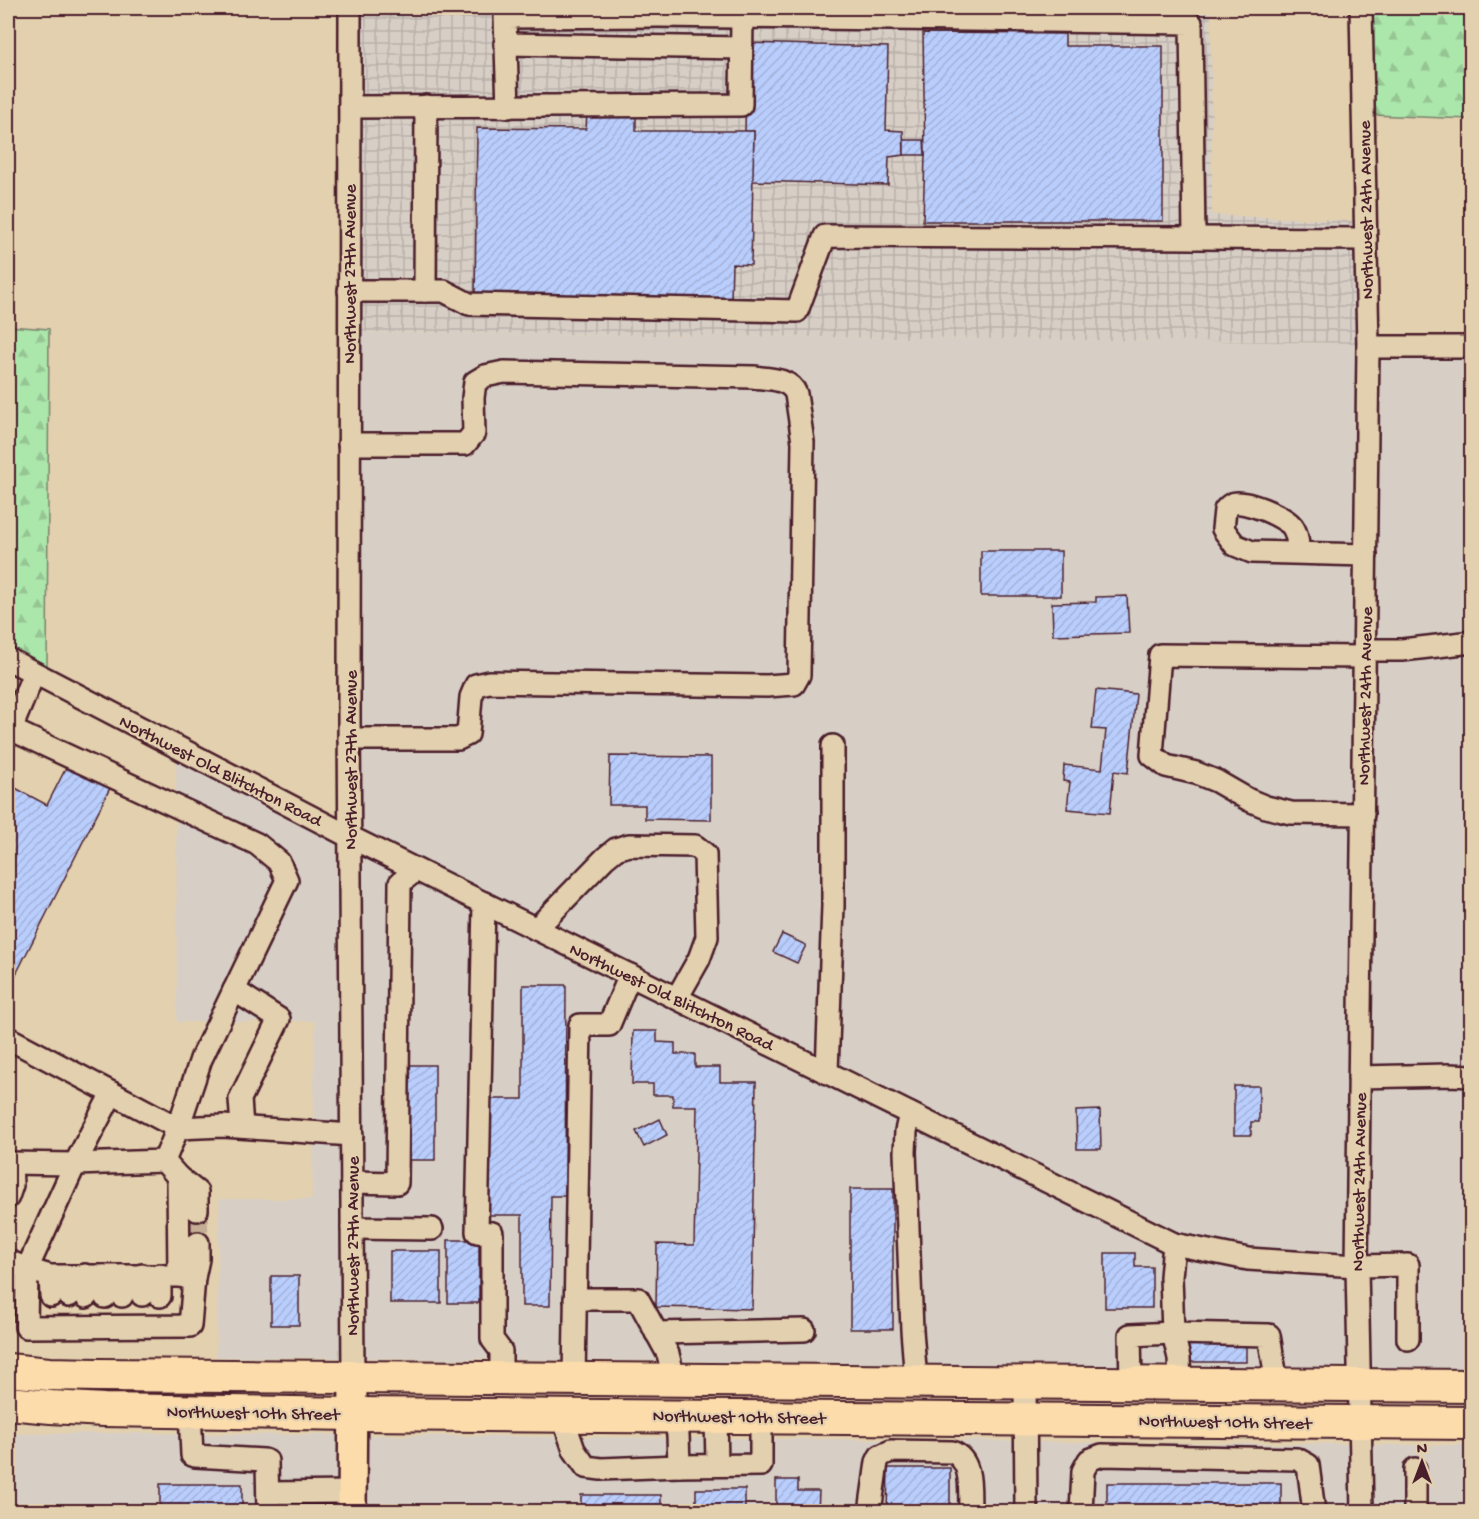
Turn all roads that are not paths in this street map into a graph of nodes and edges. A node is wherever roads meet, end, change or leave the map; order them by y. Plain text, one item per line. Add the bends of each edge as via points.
1 (350, 8) edge
2 (1361, 8) edge
3 (742, 17) junction
4 (505, 44) junction
5 (742, 48) junction
6 (426, 106) junction
7 (350, 107) junction
8 (508, 107) junction
9 (1194, 238) junction
10 (1366, 239) junction
11 (349, 291) junction
12 (425, 291) junction
13 (1368, 347) junction
14 (1472, 347) edge
15 (349, 444) junction
16 (1298, 554) dead end
17 (1366, 555) junction
18 (1472, 642) edge
19 (1364, 654) junction
20 (8, 660) edge
21 (34, 673) junction
22 (9, 728) edge
23 (349, 739) junction
24 (833, 746) dead end
25 (1363, 814) junction
26 (350, 837) junction
27 (416, 870) junction
28 (484, 903) junction
29 (536, 929) junction
30 (630, 975) junction
31 (234, 990) junction
32 (677, 998) junction
33 (8, 1038) edge
34 (827, 1072) junction
35 (1472, 1076) edge
36 (1359, 1077) junction
37 (112, 1093) junction
38 (910, 1114) junction
39 (242, 1127) junction
40 (178, 1128) junction
41 (352, 1135) junction
42 (164, 1161) junction
43 (10, 1163) edge
44 (75, 1164) junction
45 (178, 1177) junction
46 (352, 1182) junction
47 (8, 1197) edge
48 (197, 1210) tunnel mouth
49 (352, 1228) junction
50 (432, 1229) dead end
51 (198, 1243) tunnel mouth
52 (1174, 1244) junction
53 (17, 1265) edge
54 (1357, 1266) junction
55 (575, 1299) junction
56 (111, 1300) junction
57 (804, 1330) dead end
58 (656, 1333) junction
59 (1173, 1333) junction
60 (1408, 1339) dead end
61 (8, 1370) edge
62 (353, 1377) junction
63 (501, 1378) junction
64 (574, 1379) junction
65 (674, 1379) junction
66 (916, 1381) junction
67 (1025, 1382) junction
68 (1131, 1383) junction
69 (1180, 1383) junction
70 (1277, 1384) junction
71 (1358, 1385) junction
72 (1472, 1386) edge
73 (8, 1403) edge
74 (190, 1411) junction
75 (354, 1414) junction
76 (562, 1415) junction
77 (674, 1415) junction
78 (717, 1416) junction
79 (761, 1416) junction
80 (1026, 1419) junction
81 (1359, 1422) junction
82 (1472, 1423) edge
83 (717, 1465) junction
84 (679, 1466) junction
85 (1415, 1469) dead end
86 (268, 1502) edge
87 (352, 1502) edge
88 (870, 1512) edge
89 (970, 1512) edge
90 (1026, 1512) edge
91 (1081, 1512) edge
92 (1314, 1512) edge
93 (1362, 1512) edge
94 (1414, 1512) edge

1 - 7 street, Northwest 27th Avenue
2 - 10 street, Northwest 24th Avenue
3 - 4 street via 505,17
3 - 5 street
3 - 9 street via 1191,23
4 - 5 street
4 - 8 street
5 - 8 street via 741,105
6 - 7 street
6 - 8 street
6 - 12 street
7 - 11 street, Northwest 27th Avenue
9 - 10 street
9 - 12 street via 825,236 797,311 469,304 444,291
10 - 13 street, Northwest 24th Avenue
11 - 12 street
11 - 15 street, Northwest 27th Avenue
13 - 14 street
13 - 17 street, Northwest 24th Avenue
15 - 23 street, Northwest 27th Avenue
15 - 23 street via 465,444 474,433 475,382 504,372 753,377 784,381 794,387 803,442 799,675 794,684 489,682 476,686 471,697 468,734 458,739
16 - 17 street
17 - 19 street, Northwest 24th Avenue
18 - 19 street
19 - 25 street, Northwest 24th Avenue
19 - 25 street via 1160,655 1152,755 1166,766 1216,781 1266,807 1291,813
20 - 21 street, Northwest Old Blitchton Road
21 - 22 street
21 - 26 street, Northwest Old Blitchton Road
22 - 31 street via 257,844 279,862 287,880
23 - 26 street, Northwest 27th Avenue
24 - 34 street
25 - 36 street, Northwest 24th Avenue
26 - 27 street, Northwest Old Blitchton Road
26 - 41 street, Northwest 27th Avenue
27 - 28 street, Northwest Old Blitchton Road
27 - 46 street via 400,883 397,1183
28 - 29 street, Northwest Old Blitchton Road
28 - 63 street via 477,1232 492,1233 492,1339 501,1351
29 - 30 street, Northwest Old Blitchton Road
29 - 32 street via 616,849 629,845 695,846 705,854 707,937
30 - 32 street, Northwest Old Blitchton Road
30 - 55 street via 609,1025 580,1025
31 - 39 street via 279,1019 240,1099
31 - 40 street via 201,1059
32 - 34 street, Northwest Old Blitchton Road
33 - 37 street
34 - 38 street, Northwest Old Blitchton Road
35 - 36 street
36 - 54 street, Northwest 24th Avenue
37 - 40 street
37 - 44 street
38 - 52 street, Northwest Old Blitchton Road
38 - 66 street via 905,1152
39 - 40 street
39 - 41 street
40 - 42 street
41 - 46 street, Northwest 27th Avenue
42 - 44 street
42 - 45 street
43 - 44 street
43 - 47 street via 12,1185
44 - 53 street
45 - 48 street via 197,1192
45 - 56 street
46 - 49 street, Northwest 27th Avenue
49 - 50 street
49 - 62 street, Northwest 27th Avenue
51 - 56 street via 198,1259
52 - 54 street, Northwest Old Blitchton Road via 1248,1259
52 - 59 street
53 - 56 street
53 - 56 street via 26,1327
54 - 60 street, Northwest Old Blitchton Road via 1408,1265
54 - 71 street, Northwest 24th Avenue
55 - 58 street via 638,1299
55 - 64 street
57 - 58 street
58 - 65 street via 668,1354
59 - 68 street via 1130,1335
59 - 69 street
59 - 70 street via 1269,1335
61 - 62 highway, Northwest 10th Street via 98,1375
62 - 63 highway, Northwest 10th Street
62 - 75 main road, Northwest 27th Avenue
63 - 64 highway, Northwest 10th Street
64 - 65 highway, Northwest 10th Street
65 - 66 highway, Northwest 10th Street
65 - 77 highway
66 - 67 highway, Northwest 10th Street
67 - 68 highway, Northwest 10th Street
67 - 80 street
68 - 69 highway, Northwest 10th Street
69 - 70 highway, Northwest 10th Street
70 - 71 highway, Northwest 10th Street
71 - 72 highway, Northwest 10th Street
71 - 81 street, Northwest 24th Avenue
73 - 74 highway, Northwest 10th Street
74 - 75 highway, Northwest 10th Street
74 - 86 street via 192,1455 267,1461
75 - 76 highway, Northwest 10th Street
75 - 87 main road, Northwest 27th Avenue
76 - 77 highway, Northwest 10th Street
76 - 84 street via 574,1450 586,1467
77 - 78 highway, Northwest 10th Street
77 - 84 street
78 - 79 highway, Northwest 10th Street
78 - 83 street
79 - 80 highway, Northwest 10th Street
79 - 83 street via 761,1465
80 - 81 highway, Northwest 10th Street
80 - 90 street
81 - 82 highway, Northwest 10th Street
81 - 93 street, Northwest 24th Avenue
83 - 84 street
85 - 94 street
86 - 87 street
88 - 89 street via 877,1462 891,1451 952,1452 959,1456 969,1478
91 - 92 street via 1083,1471 1089,1460 1102,1455 1297,1459 1308,1465

